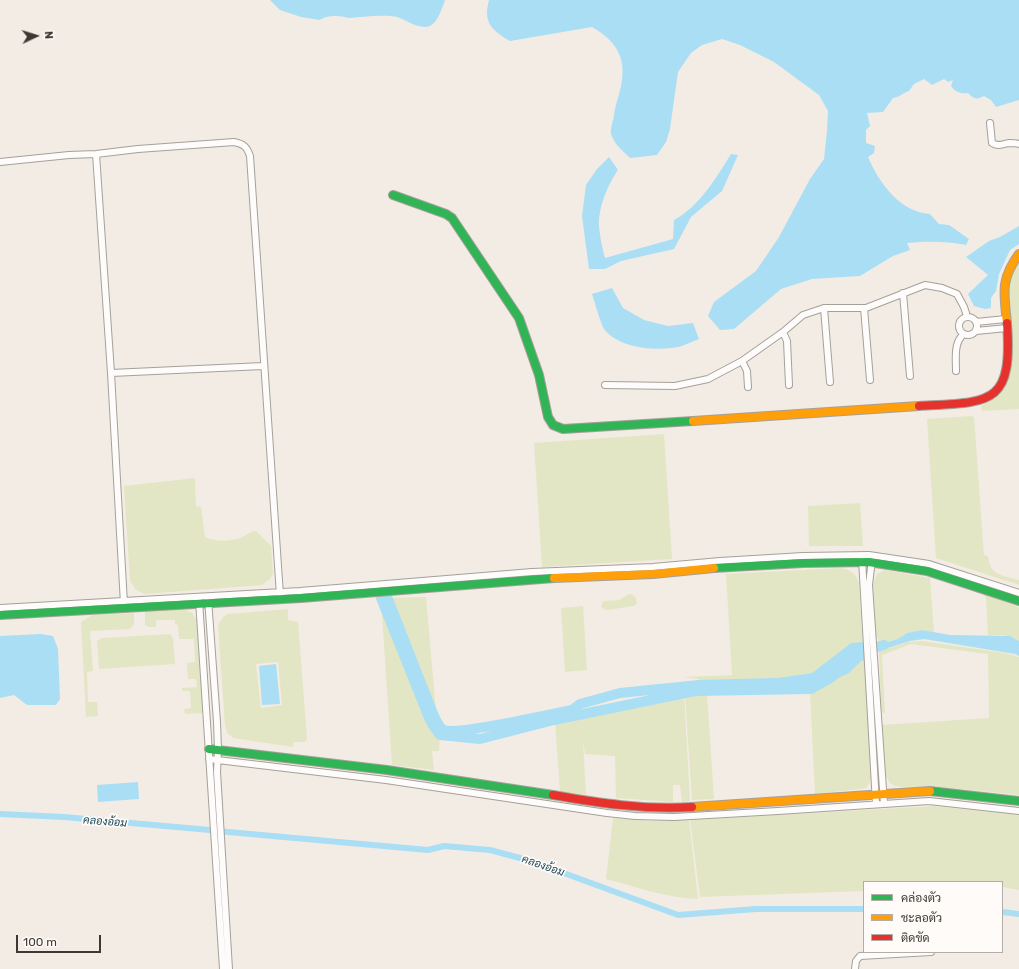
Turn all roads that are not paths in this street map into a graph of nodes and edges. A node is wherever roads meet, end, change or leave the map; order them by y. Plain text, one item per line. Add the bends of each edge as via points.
1 (990, 123) dead end
2 (1019, 144) edge
3 (96, 154) junction
4 (0, 162) edge
5 (393, 195) dead end
6 (1019, 254) edge
7 (903, 293) junction
8 (824, 308) junction
9 (864, 308) junction
10 (971, 318) junction
11 (1007, 323) junction
12 (976, 331) junction
13 (783, 332) junction
14 (961, 334) junction
15 (742, 361) junction
16 (264, 366) junction
17 (956, 371) dead end
18 (111, 373) junction
19 (910, 376) dead end
20 (870, 380) dead end
21 (830, 382) dead end
22 (605, 385) dead end
23 (789, 385) dead end
24 (748, 387) dead end
25 (862, 559) junction
26 (872, 559) junction
27 (1019, 593) edge
28 (280, 595) junction
29 (199, 600) junction
30 (208, 600) junction
31 (1019, 601) edge
32 (124, 605) junction
33 (0, 608) edge
34 (0, 615) edge
35 (870, 643) junction
36 (209, 749) junction
37 (218, 750) junction
38 (209, 759) junction
39 (218, 759) junction
40 (879, 795) junction
41 (1019, 801) edge
42 (876, 804) junction
43 (884, 804) junction
44 (1019, 811) edge
45 (913, 953) edge
46 (223, 969) edge
47 (228, 969) edge
48 (855, 969) edge

1 - 2 street via 994,145
3 - 4 street
3 - 16 street via 234,142 248,149
3 - 18 street
5 - 11 street via 452,218 519,318 539,375 548,417 553,425 563,429 969,403 987,398 999,389 1007,374
6 - 11 street via 1011,264 1005,280
7 - 9 street
7 - 10 street via 925,285 942,288 956,294
7 - 19 street
8 - 9 street
8 - 13 street via 803,315
8 - 21 street
9 - 20 street
10 - 11 street
10 - 12 street
10 - 14 street via 962,320
11 - 12 street
12 - 14 street via 971,335
13 - 15 street
13 - 23 street via 787,341
14 - 17 street via 957,346
15 - 22 street via 708,379 675,386
15 - 24 street via 747,371
16 - 18 street
16 - 28 street
18 - 32 street
25 - 26 street
25 - 28 street via 653,574
25 - 35 street
26 - 27 street via 929,564
26 - 31 street via 927,571
26 - 35 street via 869,585
28 - 30 street
29 - 30 street
29 - 32 street
29 - 36 street
30 - 37 street
32 - 33 street
32 - 34 street
35 - 40 street
36 - 37 street
36 - 38 street
37 - 39 street
37 - 40 street via 387,770 636,807 673,808
38 - 39 street
38 - 46 street
39 - 42 street via 635,816 674,817
39 - 47 street
40 - 41 street via 929,791
40 - 42 street
40 - 43 street
42 - 43 street
43 - 44 street via 929,801
45 - 48 street via 860,956

